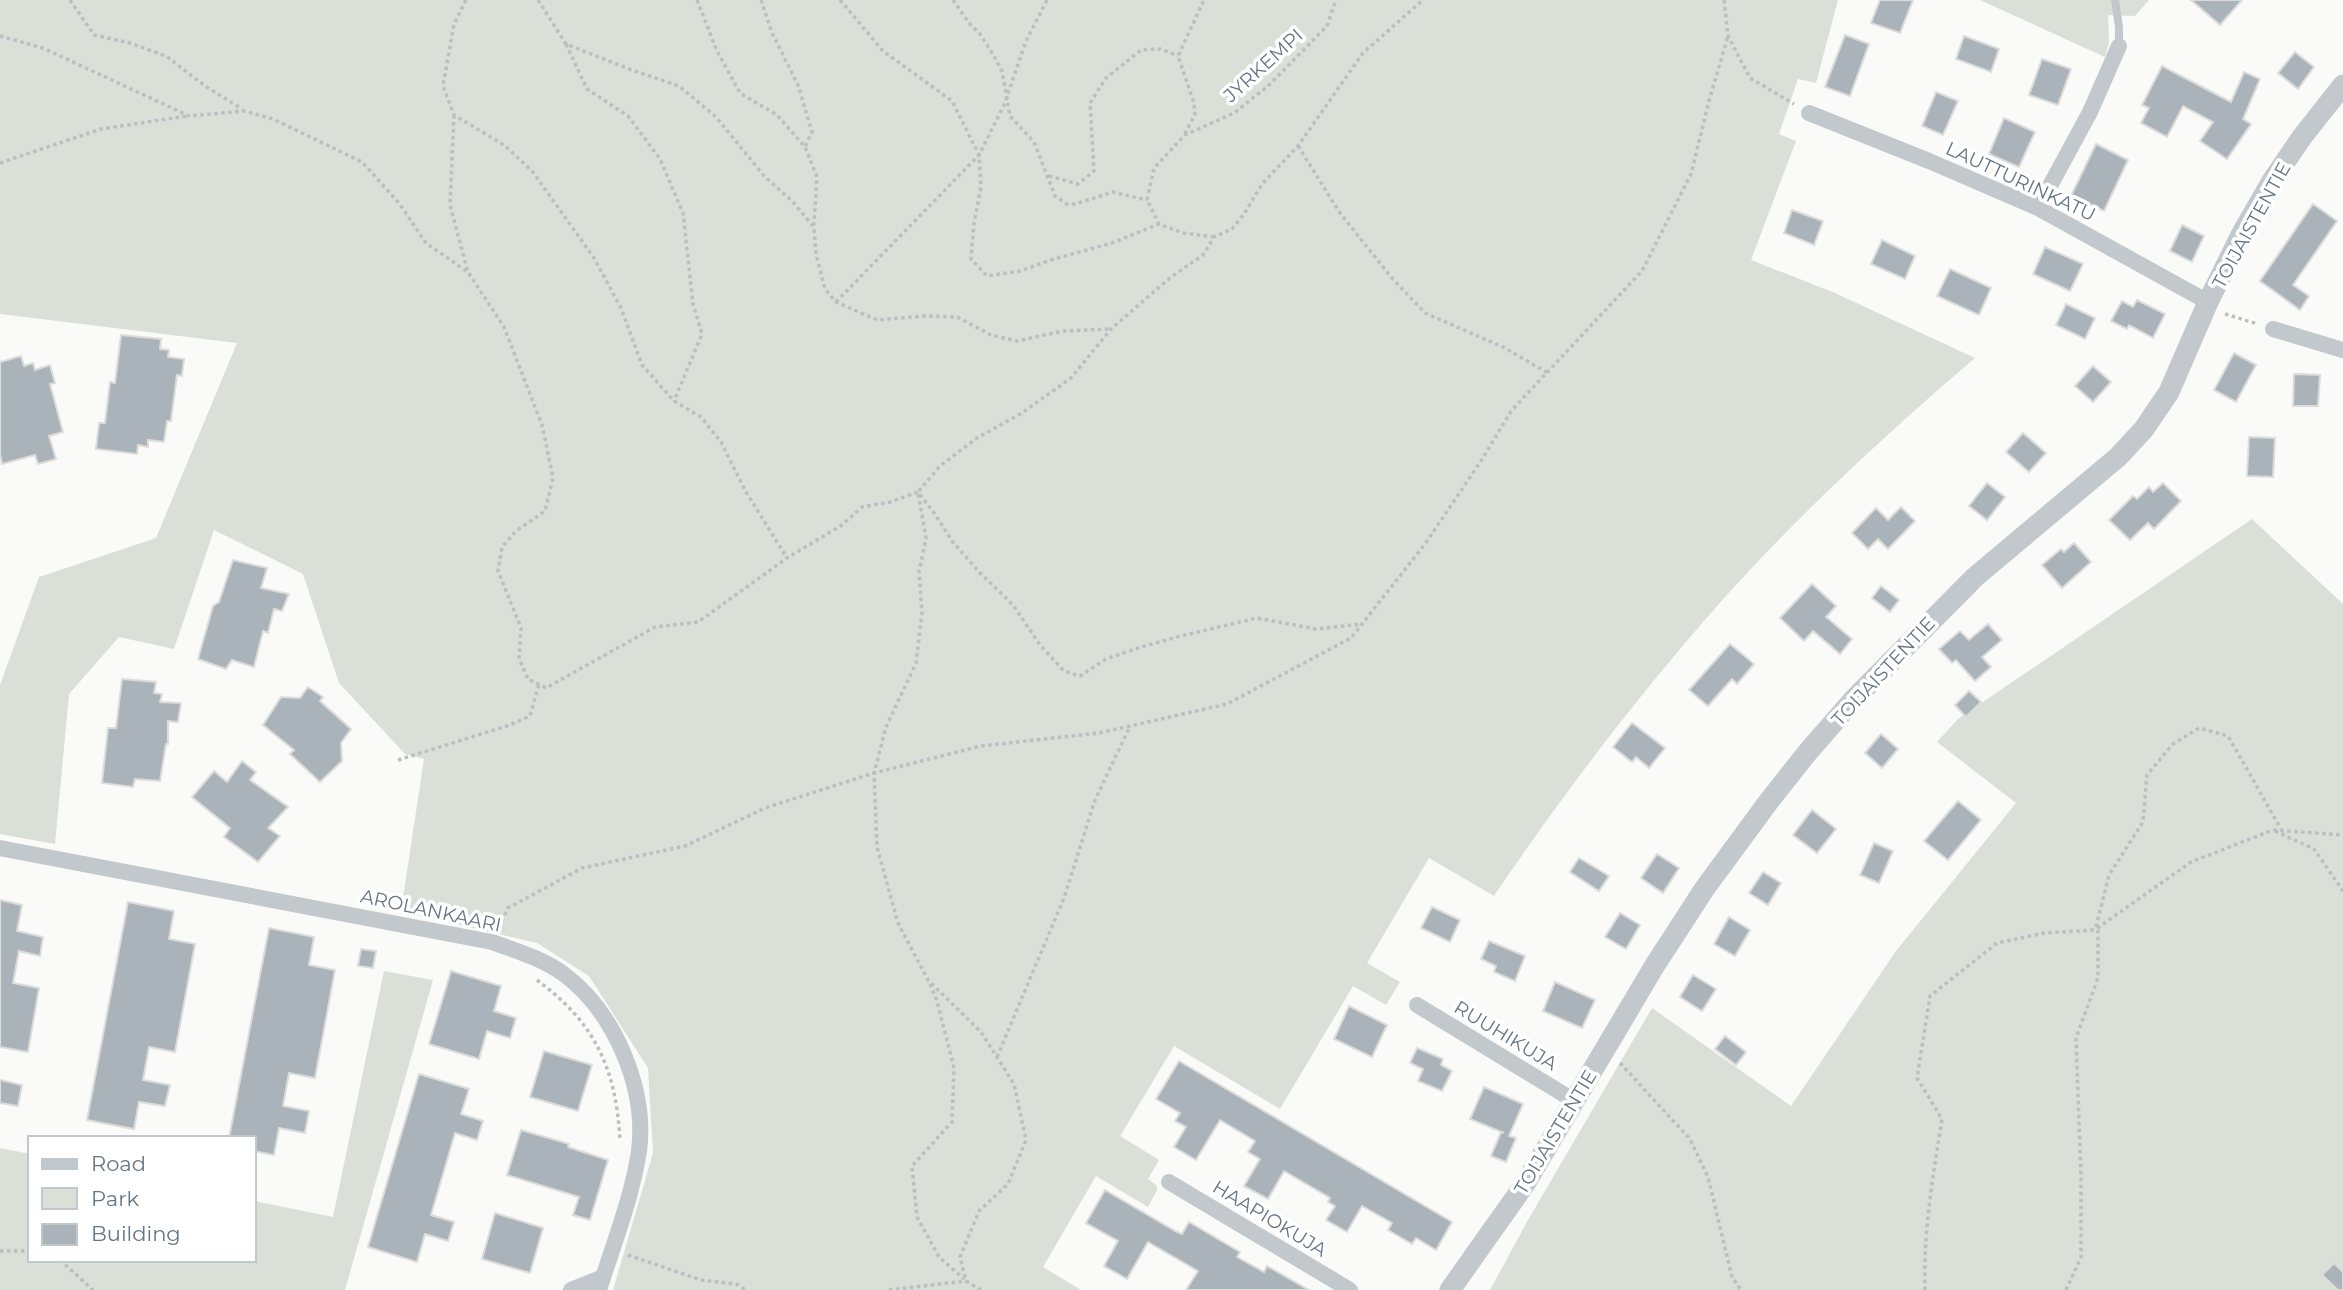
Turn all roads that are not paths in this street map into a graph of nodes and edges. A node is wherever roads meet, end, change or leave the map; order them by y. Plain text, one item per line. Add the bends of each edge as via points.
1 (2115, 0) edge
2 (2119, 47) joint
3 (2343, 85) edge
4 (1809, 113) road end
5 (2038, 208) junction
6 (2213, 307) junction
7 (2273, 329) road end
8 (2343, 350) edge
9 (0, 848) edge
10 (1417, 1005) dead end
11 (1573, 1100) junction
12 (1169, 1182) dead end
13 (601, 1283) edge
14 (571, 1290) edge
15 (1350, 1290) edge
16 (1450, 1290) edge

1 - 2 lane
2 - 5 street
3 - 6 street, TOIJAISTENTIE via 2272,181 2242,233
4 - 5 street, LAUTTURINKATU
5 - 6 street, LAUTTURINKATU
6 - 11 street, TOIJAISTENTIE via 2169,392 2138,436 2003,552 1911,639 1769,801 1685,919
7 - 8 street
9 - 13 street, AROLANKAARI via 492,942 544,961 565,975 584,991 613,1033 631,1072 639,1117 633,1179
10 - 11 street, RUUHIKUJA
11 - 16 street, TOIJAISTENTIE via 1525,1184
12 - 15 street, HAAPIOKUJA
13 - 14 street, AROLANKAARI

